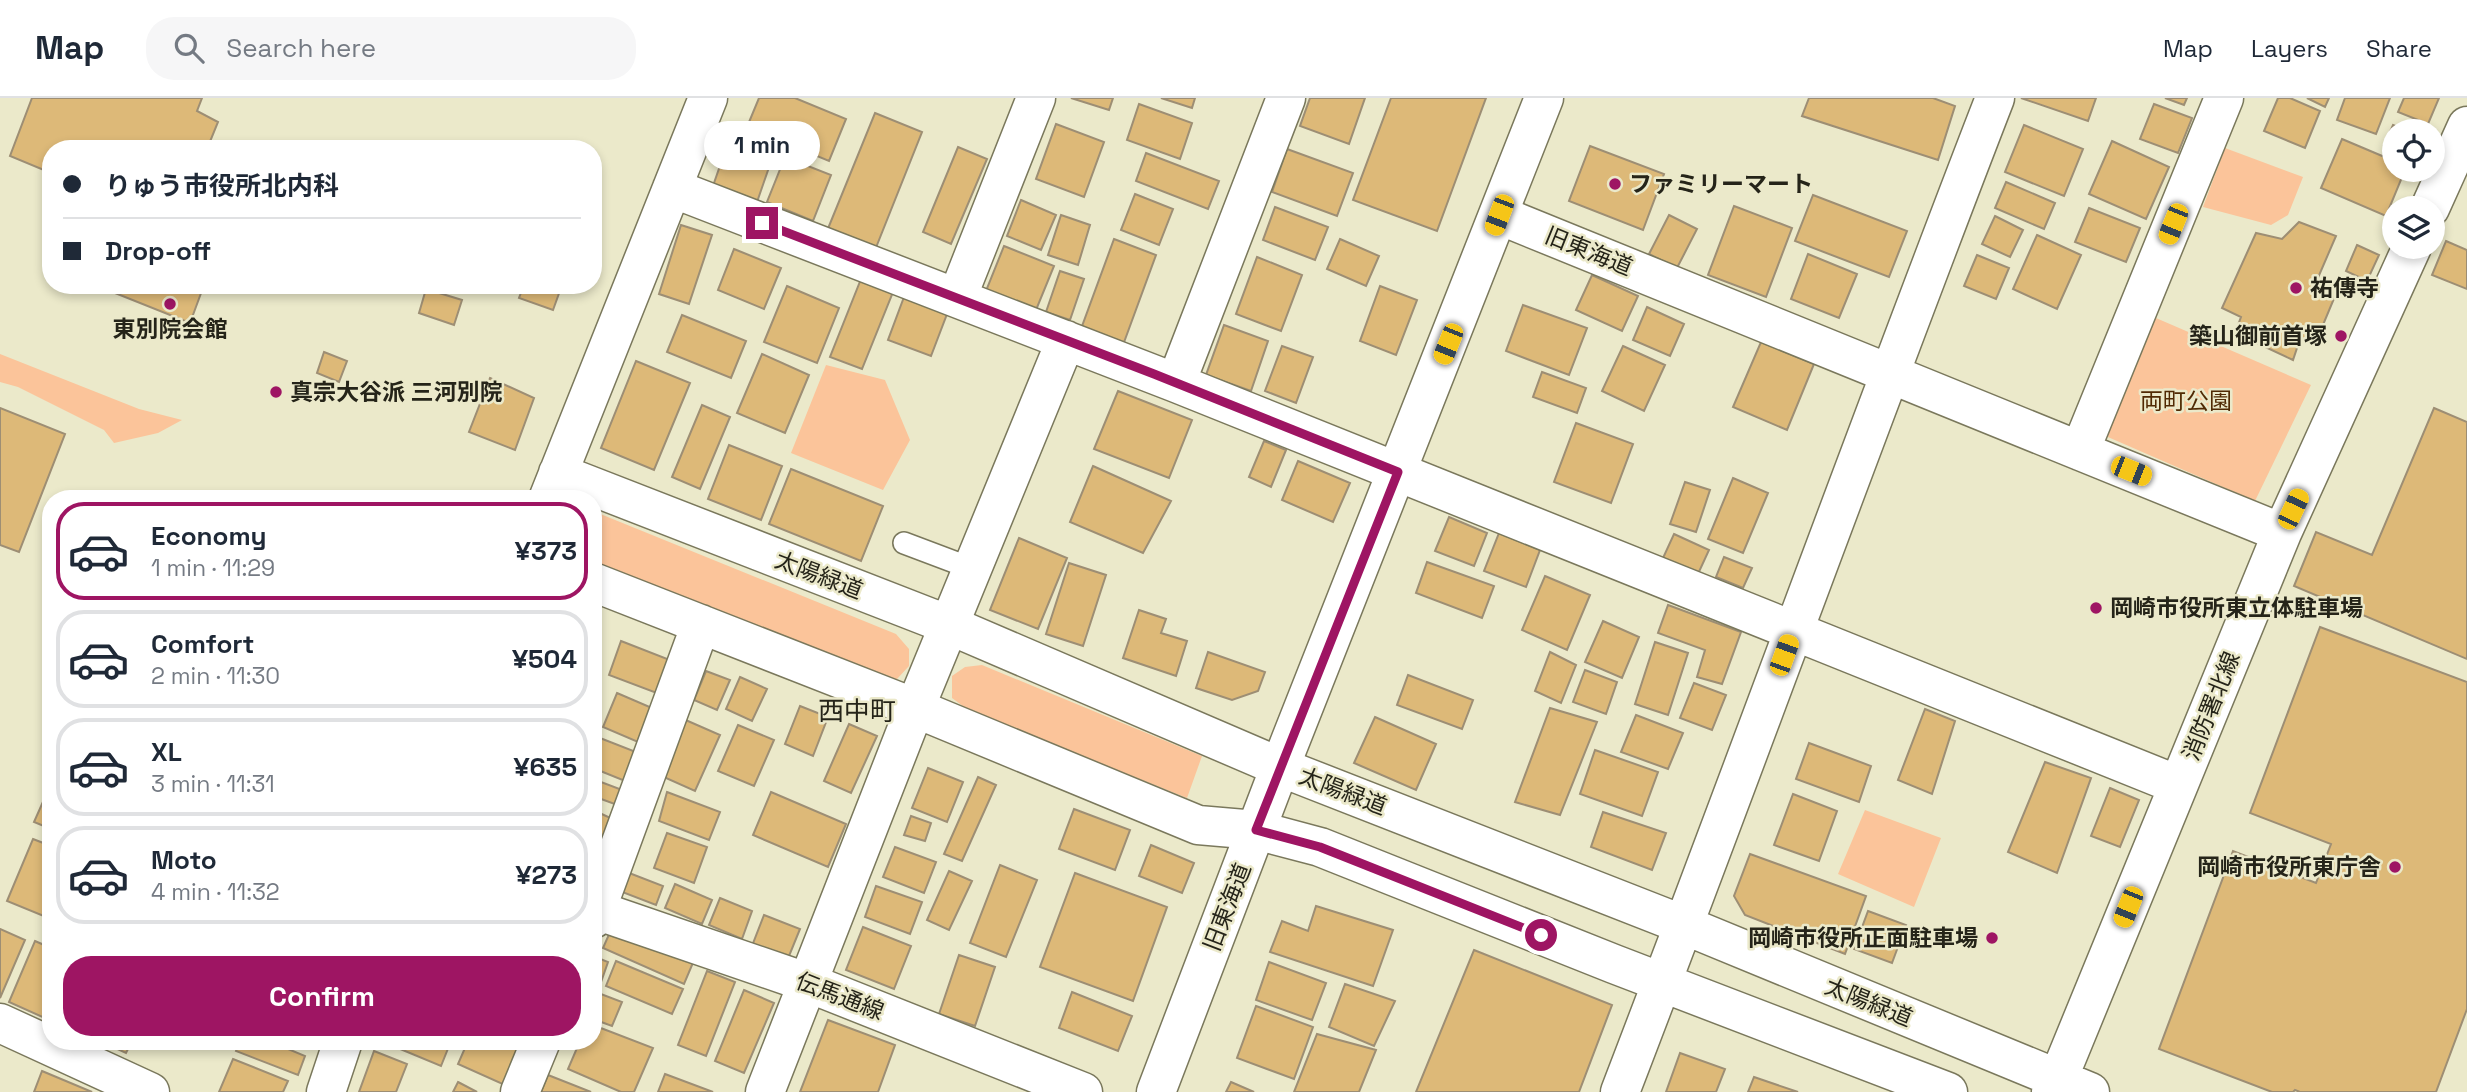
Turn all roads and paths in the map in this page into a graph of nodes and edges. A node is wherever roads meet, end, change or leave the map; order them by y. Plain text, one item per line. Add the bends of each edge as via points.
1 (708, 98) edge
2 (1036, 98) edge
3 (1286, 98) edge
4 (1544, 98) edge
5 (2224, 98) edge
6 (1986, 101) edge
7 (2467, 126) edge
8 (671, 188) junction
9 (2435, 196) edge
10 (1499, 215) junction
11 (2407, 259) edge
12 (957, 298) junction
13 (1066, 340) junction
14 (1889, 373) junction
15 (1176, 383) junction
16 (2080, 451) junction
17 (1398, 472) junction
18 (553, 486) edge
19 (602, 503) edge
20 (2282, 533) junction
21 (904, 543) dead end
22 (973, 569) junction
23 (602, 586) edge
24 (701, 624) junction
25 (949, 625) junction
26 (1793, 631) junction
27 (915, 708) junction
28 (1280, 767) junction
29 (2178, 785) junction
30 (1256, 830) junction
31 (602, 891) edge
32 (602, 916) edge
33 (1685, 925) junction
34 (1662, 981) junction
35 (806, 982) junction
36 (0, 1023) edge
37 (42, 1044) edge
38 (55, 1050) edge
39 (340, 1050) edge
40 (537, 1050) edge
41 (2066, 1088) edge
42 (135, 1089) edge
43 (326, 1092) edge
44 (520, 1092) edge
45 (765, 1092) edge
46 (1083, 1092) edge
47 (1156, 1092) edge
48 (1620, 1092) edge
49 (1948, 1092) edge

1 - 8 street
2 - 12 street
3 - 15 street
4 - 10 street
5 - 16 street
6 - 14 street
7 - 9 street
8 - 12 street
8 - 18 street
10 - 14 street, 旧東海道
10 - 17 street, 旧東海道
11 - 20 street, 消防署北線
12 - 13 street
13 - 15 street
13 - 22 street
14 - 16 street, 旧東海道
14 - 26 street
15 - 17 street
16 - 20 street, 旧東海道
17 - 26 street
17 - 28 street, 旧東海道
19 - 25 street, 太陽緑道
20 - 29 street, 消防署北線
21 - 22 lane
22 - 25 street
23 - 24 street
24 - 27 street
24 - 31 street
25 - 27 street
25 - 28 street, 太陽緑道
26 - 29 street
26 - 33 street
27 - 30 street via 1198,825
27 - 35 street
28 - 30 street, 旧東海道
28 - 33 street, 太陽緑道
29 - 41 street, 消防署北線
30 - 34 street via 1320,847
30 - 47 street, 旧東海道
32 - 35 street, 伝馬通線
33 - 34 street
33 - 41 street, 太陽緑道
34 - 48 street
34 - 49 street
35 - 45 street
35 - 46 street, 伝馬通線
36 - 37 street
38 - 42 street
39 - 43 street
40 - 44 street

